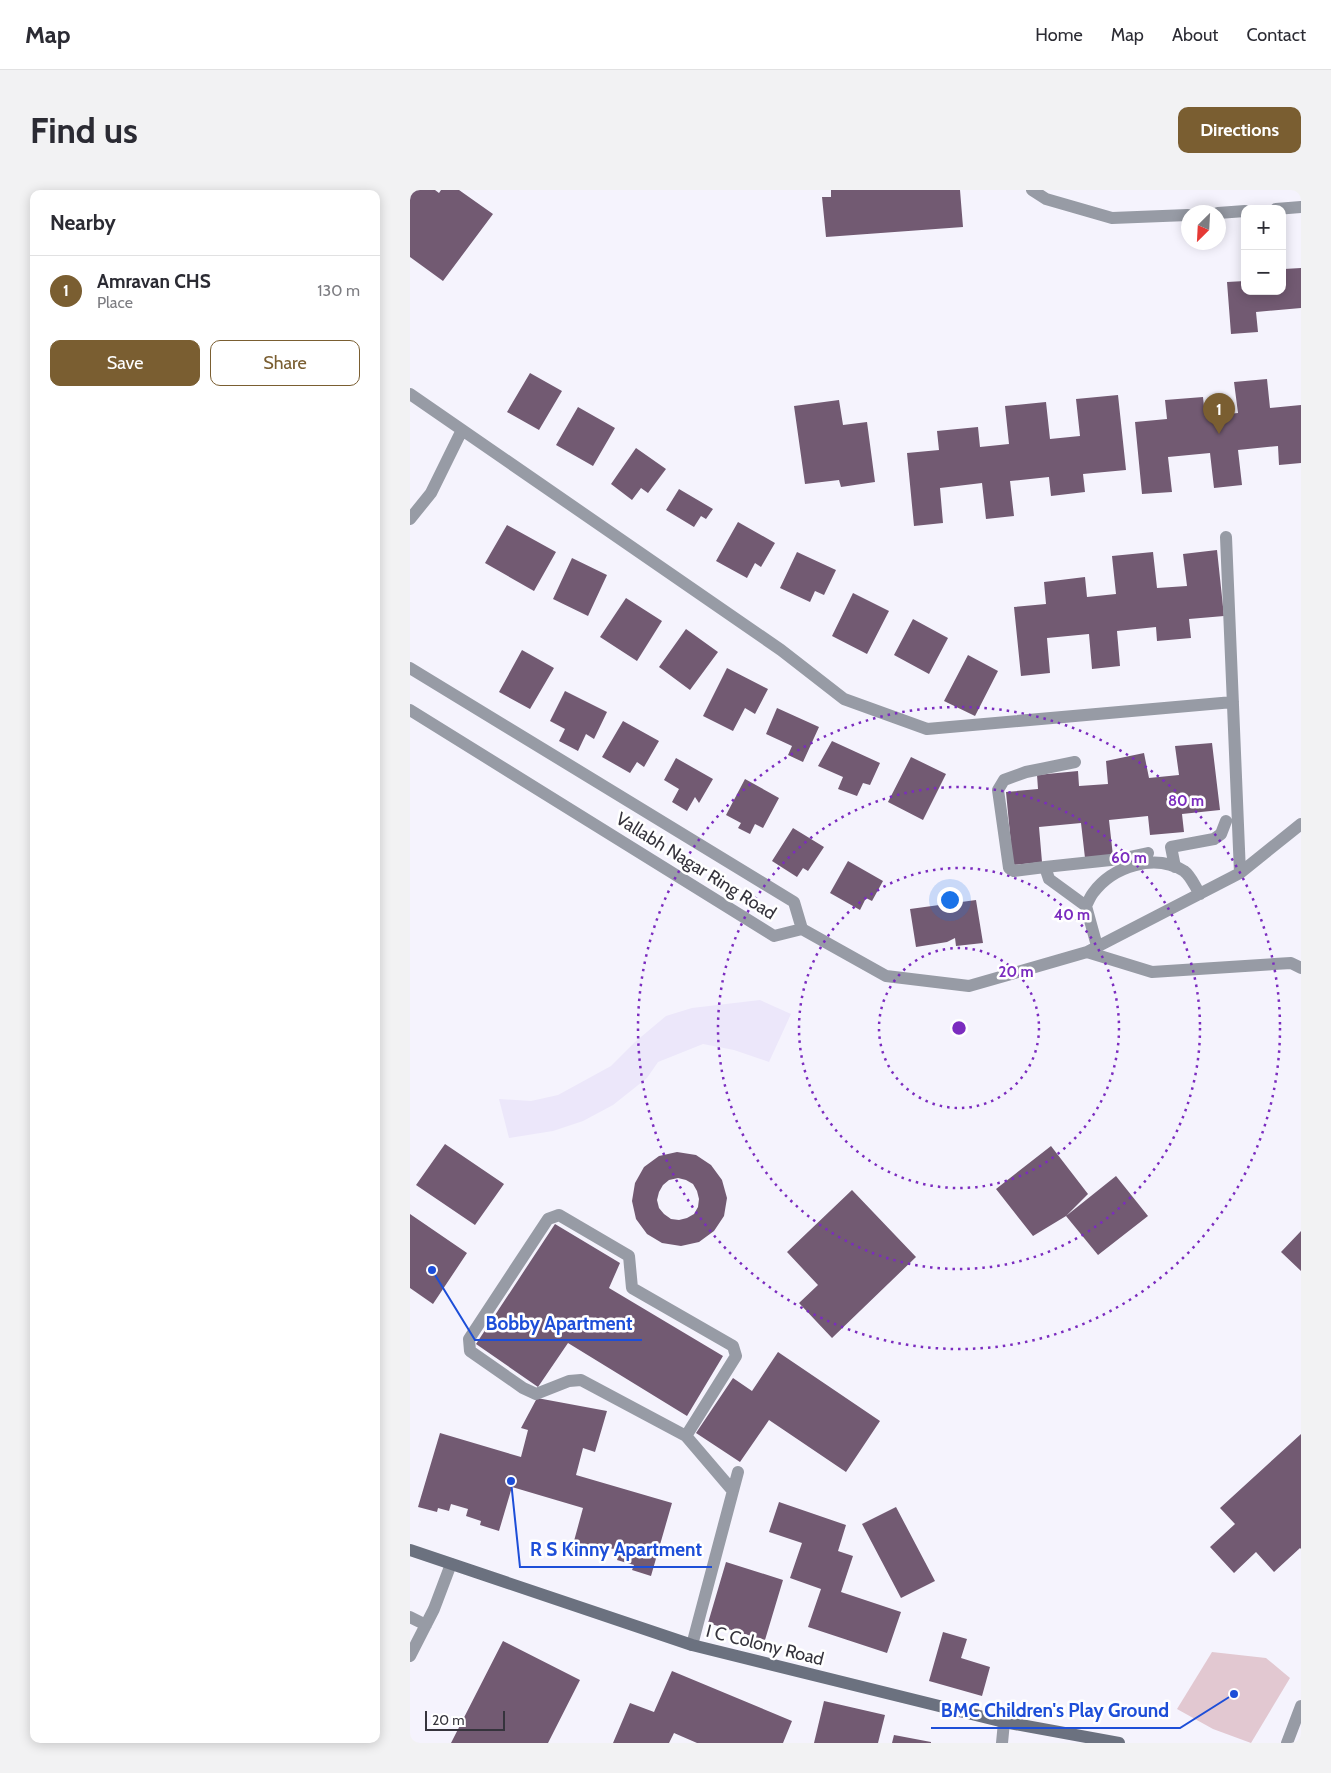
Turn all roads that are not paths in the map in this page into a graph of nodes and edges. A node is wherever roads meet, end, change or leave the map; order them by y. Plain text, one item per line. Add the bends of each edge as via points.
1 (1032, 190) edge
2 (1301, 207) edge
3 (1286, 208) edge
4 (1241, 211) edge
5 (1226, 212) edge
6 (1181, 215) edge
7 (410, 394) edge
8 (462, 430) junction
9 (410, 519) edge
10 (1226, 537) dead end
11 (410, 668) edge
12 (1233, 702) junction
13 (410, 710) edge
14 (1075, 762) dead end
15 (1226, 821) dead end
16 (1301, 824) edge
17 (1148, 853) dead end
18 (1045, 867) junction
19 (1175, 867) junction
20 (1240, 873) junction
21 (1200, 894) junction
22 (1086, 906) junction
23 (802, 929) junction
24 (1092, 949) junction
25 (1301, 968) edge
26 (686, 1436) junction
27 (738, 1472) dead end
28 (733, 1491) junction
29 (410, 1550) edge
30 (451, 1564) junction
31 (410, 1618) edge
32 (426, 1625) junction
33 (692, 1645) junction
34 (410, 1656) edge
35 (1301, 1706) edge
36 (1004, 1722) junction
37 (1002, 1743) edge
38 (1119, 1743) edge
39 (1287, 1743) edge

1 - 6 street via 1046,198 1112,218
2 - 3 street
4 - 5 street
7 - 8 street
8 - 9 street via 431,493
8 - 12 street via 781,650 844,699 927,729
10 - 12 street
11 - 23 street via 794,902
12 - 20 street
13 - 23 street, Vallabh Nagar Ring Road via 774,936
14 - 18 street via 1004,780 998,790 1009,868 1014,871
15 - 19 street via 1221,834 1214,839 1171,848
16 - 20 street
17 - 18 street
18 - 22 street via 1049,879
19 - 21 street via 1186,872
19 - 22 street via 1163,863 1134,865 1112,876 1094,892
20 - 21 street
21 - 24 street
22 - 24 street
23 - 24 street via 886,976 969,986
24 - 25 street via 1152,972 1291,963
26 - 26 street via 581,1380 569,1381 536,1394 470,1351 469,1339 548,1219 559,1215 629,1256 632,1288 733,1346 736,1356
26 - 28 street
27 - 28 street
28 - 33 street
29 - 30 street, I C Colony Road
30 - 32 street
30 - 33 street, I C Colony Road
31 - 32 street
32 - 34 street
33 - 36 street, I C Colony Road
35 - 39 street
36 - 37 street
36 - 38 street, I C Colony Road

